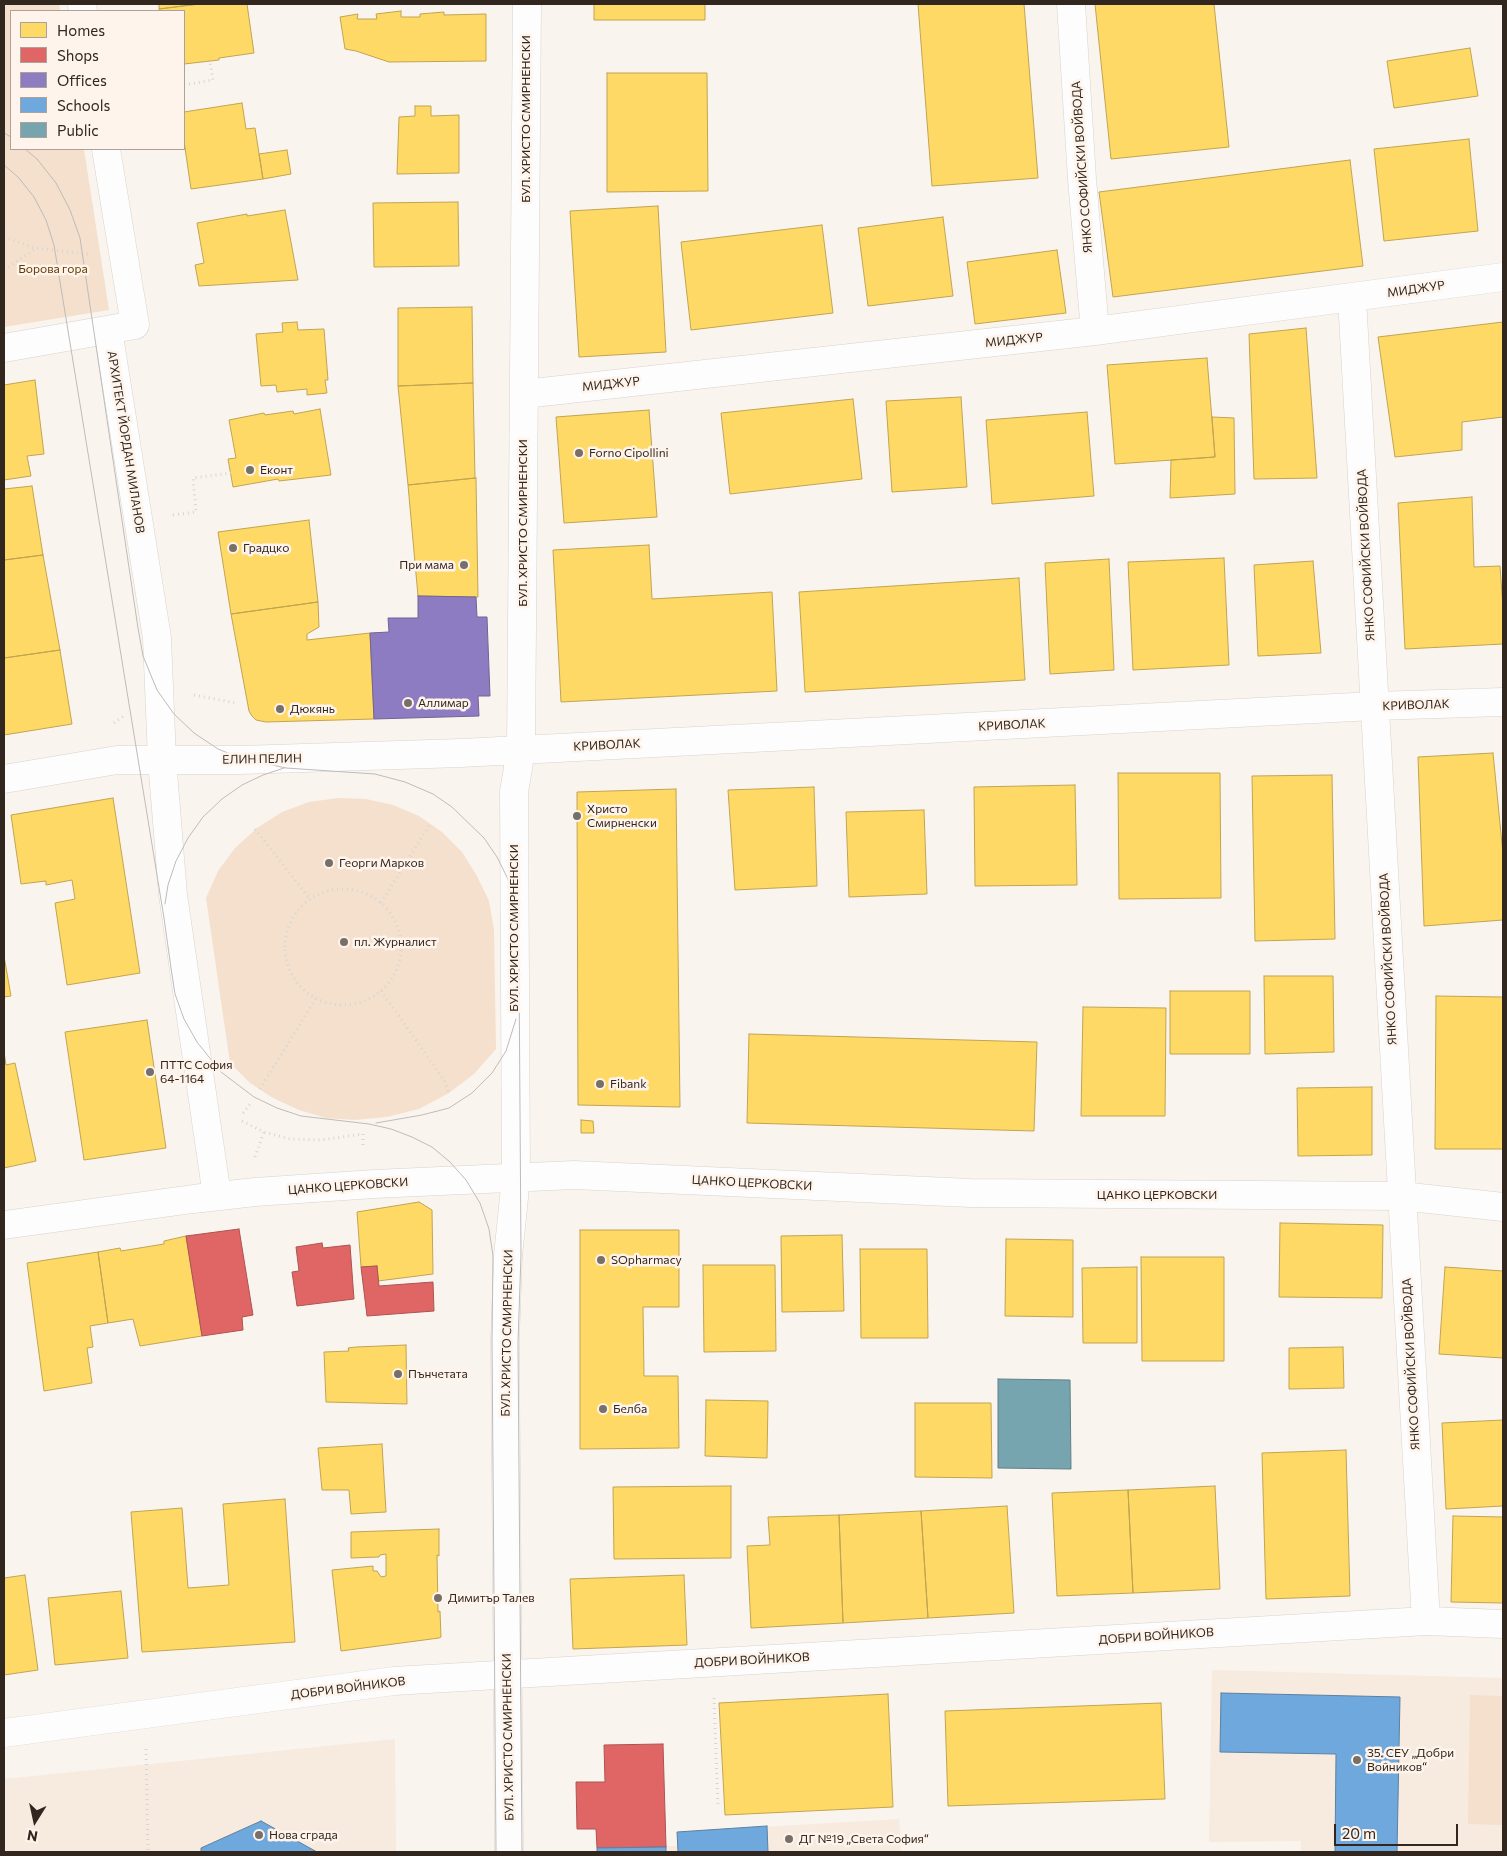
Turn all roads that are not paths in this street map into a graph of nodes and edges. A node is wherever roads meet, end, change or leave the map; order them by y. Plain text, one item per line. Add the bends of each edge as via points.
1 (527, 4) edge
2 (1071, 4) edge
3 (106, 150) edge
4 (1503, 277) edge
5 (1352, 298) junction
6 (108, 330) junction
7 (1095, 331) junction
8 (4, 348) edge
9 (524, 394) junction
10 (1503, 702) edge
11 (1374, 706) junction
12 (521, 750) junction
13 (162, 760) junction
14 (4, 779) edge
15 (516, 1178) junction
16 (217, 1196) junction
17 (1401, 1196) junction
18 (1503, 1207) edge
19 (4, 1225) edge
20 (1426, 1621) junction
21 (1503, 1624) edge
22 (507, 1675) junction
23 (4, 1732) edge
24 (509, 1852) edge

1 - 9 street, БУЛ. ХРИСТО СМИРНЕНСКИ
2 - 7 street, ЯНКО СОФИЙСКИ ВОЙВОДА
3 - 6 street via 135,325
4 - 5 street, МИДЖУР
5 - 7 street, МИДЖУР
5 - 11 street, ЯНКО СОФИЙСКИ ВОЙВОДА
6 - 8 street
6 - 13 street, АРХИТЕКТ ЙОРДАН МИЛАНОВ via 157,638
7 - 9 street, МИДЖУР
9 - 12 street, БУЛ. ХРИСТО СМИРНЕНСКИ
10 - 11 street, КРИВОЛАК
11 - 12 street, КРИВОЛАК
11 - 17 street, ЯНКО СОФИЙСКИ ВОЙВОДА
12 - 13 street, ЕЛИН ПЕЛИН
12 - 15 street, БУЛ. ХРИСТО СМИРНЕНСКИ via 514,792
13 - 14 street, ЕЛИН ПЕЛИН via 117,760
13 - 16 street via 174,895
15 - 16 street, ЦАНКО ЦЕРКОВСКИ
15 - 17 street, ЦАНКО ЦЕРКОВСКИ via 574,1175 971,1193
15 - 22 street, БУЛ. ХРИСТО СМИРНЕНСКИ via 508,1256 505,1341
16 - 19 street, ЦАНКО ЦЕРКОВСКИ
17 - 18 street, ЦАНКО ЦЕРКОВСКИ
17 - 20 street, ЯНКО СОФИЙСКИ ВОЙВОДА
20 - 21 street, ДОБРИ ВОЙНИКОВ
20 - 22 street, ДОБРИ ВОЙНИКОВ
22 - 23 street, ДОБРИ ВОЙНИКОВ via 394,1681
22 - 24 street, БУЛ. ХРИСТО СМИРНЕНСКИ

